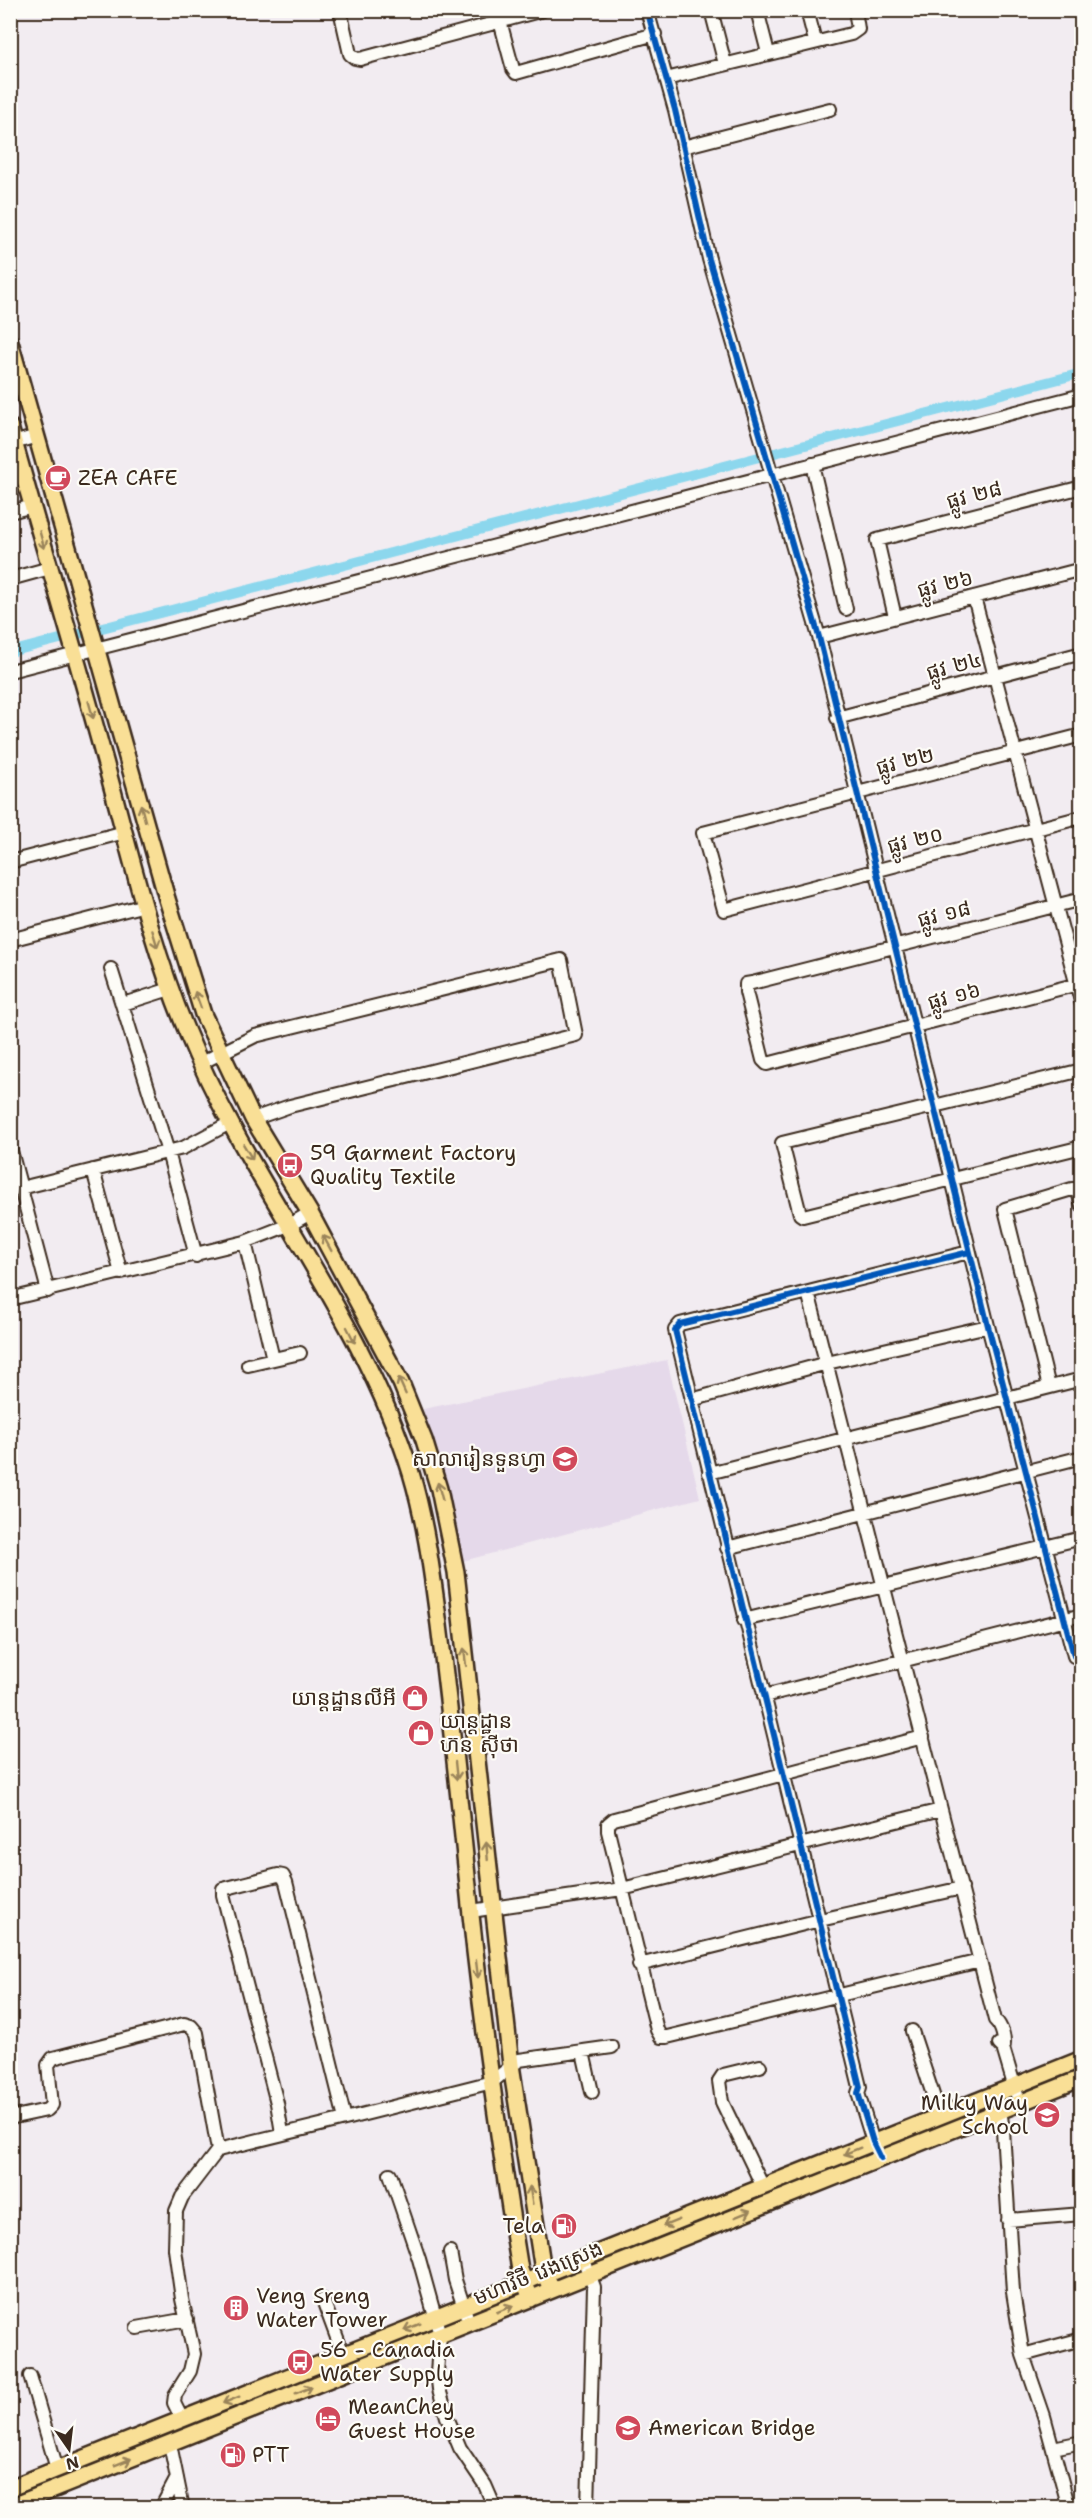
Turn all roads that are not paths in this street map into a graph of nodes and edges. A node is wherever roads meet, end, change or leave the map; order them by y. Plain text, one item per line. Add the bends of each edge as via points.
1 (340, 10) edge
2 (543, 10) edge
3 (647, 10) edge
4 (711, 10) edge
5 (757, 10) edge
6 (807, 10) edge
7 (855, 10) edge
8 (499, 16) edge
9 (655, 34) junction
10 (815, 41) junction
11 (768, 54) junction
12 (725, 64) junction
13 (666, 79) junction
14 (830, 109) dead end
15 (683, 147) junction
16 (10, 342) edge
17 (1082, 395) edge
18 (10, 427) edge
19 (37, 436) junction
20 (13, 444) edge
21 (812, 464) junction
22 (772, 472) junction
23 (1082, 487) edge
24 (33, 506) junction
25 (10, 512) edge
26 (50, 568) junction
27 (1082, 569) edge
28 (10, 579) edge
29 (974, 597) junction
30 (846, 609) dead end
31 (895, 617) junction
32 (94, 635) junction
33 (819, 637) junction
34 (72, 642) junction
35 (1082, 653) edge
36 (10, 671) edge
37 (995, 676) junction
38 (837, 717) junction
39 (1082, 735) edge
40 (1015, 753) junction
41 (856, 794) junction
42 (1082, 817) edge
43 (1035, 829) junction
44 (125, 832) junction
45 (10, 862) edge
46 (875, 870) junction
47 (1082, 899) edge
48 (145, 905) junction
49 (1055, 906) junction
50 (724, 909) joint
51 (10, 940) edge
52 (896, 946) junction
53 (111, 969) dead end
54 (1079, 984) edge
55 (170, 988) junction
56 (123, 1004) junction
57 (1082, 1005) edge
58 (915, 1026) junction
59 (221, 1054) junction
60 (201, 1064) junction
61 (767, 1064) joint
62 (1082, 1070) edge
63 (933, 1105) junction
64 (253, 1119) junction
65 (230, 1123) junction
66 (10, 1147) edge
67 (1082, 1147) edge
68 (168, 1152) junction
69 (93, 1170) junction
70 (951, 1178) junction
71 (21, 1188) junction
72 (1082, 1205) edge
73 (310, 1213) junction
74 (291, 1224) junction
75 (245, 1242) junction
76 (969, 1252) junction
77 (196, 1256) junction
78 (121, 1273) junction
79 (48, 1291) junction
80 (808, 1292) junction
81 (10, 1299) edge
82 (988, 1326) junction
83 (300, 1353) dead end
84 (273, 1359) junction
85 (827, 1363) junction
86 (248, 1365) dead end
87 (1082, 1379) edge
88 (1049, 1387) junction
89 (1007, 1396) junction
90 (691, 1400) junction
91 (846, 1438) junction
92 (424, 1440) junction
93 (402, 1445) junction
94 (1082, 1457) edge
95 (1026, 1472) junction
96 (709, 1473) junction
97 (865, 1511) junction
98 (1082, 1538) edge
99 (450, 1543) junction
100 (428, 1546) junction
101 (1046, 1547) junction
102 (727, 1548) junction
103 (884, 1585) junction
104 (1082, 1615) edge
105 (1064, 1619) junction
106 (744, 1620) junction
107 (1074, 1656) dead end
108 (903, 1660) junction
109 (764, 1696) junction
110 (923, 1737) junction
111 (783, 1774) junction
112 (941, 1810) junction
113 (801, 1845) junction
114 (962, 1888) junction
115 (622, 1889) junction
116 (493, 1909) junction
117 (471, 1911) junction
118 (820, 1920) junction
119 (980, 1961) junction
120 (639, 1965) junction
121 (837, 1996) junction
122 (912, 2031) dead end
123 (612, 2047) dead end
124 (583, 2052) junction
125 (1082, 2059) edge
126 (511, 2065) junction
127 (760, 2066) dead end
128 (1082, 2078) edge
129 (492, 2082) junction
130 (1013, 2086) junction
131 (592, 2092) dead end
132 (994, 2094) junction
133 (1020, 2103) junction
134 (1000, 2110) junction
135 (938, 2116) junction
136 (10, 2118) edge
137 (345, 2119) junction
138 (282, 2133) junction
139 (877, 2141) junction
140 (218, 2150) junction
141 (884, 2157) junction
142 (390, 2174) dead end
143 (762, 2187) junction
144 (1082, 2214) edge
145 (1008, 2220) junction
146 (450, 2253) dead end
147 (583, 2258) junction
148 (545, 2273) junction
149 (590, 2275) junction
150 (524, 2282) junction
151 (552, 2290) junction
152 (531, 2299) junction
153 (323, 2300) dead end
154 (463, 2307) junction
155 (435, 2318) junction
156 (187, 2319) junction
157 (469, 2324) junction
158 (137, 2328) dead end
159 (440, 2335) junction
160 (1082, 2339) edge
161 (343, 2354) junction
162 (1023, 2355) junction
163 (30, 2376) dead end
164 (182, 2419) junction
165 (1082, 2442) edge
166 (170, 2444) junction
167 (1053, 2448) junction
168 (57, 2469) junction
169 (177, 2478) junction
170 (10, 2488) edge
171 (14, 2507) edge
172 (161, 2508) edge
173 (183, 2508) edge
174 (495, 2508) edge
175 (588, 2508) edge
176 (1069, 2508) edge

1 - 8 street via 350,54 360,59
2 - 8 street
3 - 9 street
4 - 12 street
5 - 11 street
6 - 10 street
7 - 10 street via 858,29
8 - 9 street via 516,73
9 - 13 street
10 - 11 street
11 - 12 street
12 - 13 street
13 - 15 street
14 - 15 street
15 - 22 street via 709,259
16 - 19 main road
17 - 21 street
18 - 20 main road
19 - 20 street
19 - 32 main road
20 - 24 main road
21 - 22 street
21 - 30 street
22 - 32 street
22 - 33 street
23 - 31 street, ផ្លូវ ២៨ via 877,540
24 - 25 street
24 -> 26 main road
26 - 28 street
26 - 34 main road
27 - 29 street, ផ្លូវ ២៦
29 - 31 street, ផ្លូវ ២៦
29 - 37 street
31 - 33 street, ផ្លូវ ២៦
32 - 34 street
59 -> 32 main road via 190,978
33 - 38 street
34 - 36 street
34 -> 44 main road
35 - 37 street, ផ្លូវ ២៤
37 - 38 street, ផ្លូវ ២៤
37 - 40 street
38 - 41 street
39 - 40 street, ផ្លូវ ២២
40 - 41 street, ផ្លូវ ២២
40 - 43 street
41 - 46 street
41 - 50 street, ផ្លូវ ២២ via 704,833
42 - 43 street, ផ្លូវ ២០
43 - 46 street, ផ្លូវ ២០
43 - 49 street
44 - 45 street
44 - 48 main road
46 - 50 street, ផ្លូវ ២០
46 - 52 street
47 - 49 street, ផ្លូវ ១៨
48 - 51 street
48 -> 55 main road
49 - 52 street, ផ្លូវ ១៨
49 - 54 street
52 - 58 street
52 - 61 street, ផ្លូវ ១៨ via 746,984
53 - 56 street
54 - 57 street
54 - 58 street, ផ្លូវ ១៦
55 - 56 street
55 - 60 main road
56 - 68 street
58 - 61 street, ផ្លូវ ១៦
58 - 63 street
59 - 60 street
59 - 64 main road
59 - 64 street via 255,1036 561,960 576,1035
60 - 65 main road
62 - 63 street
63 - 70 street
63 - 70 street via 782,1143 801,1215
64 - 73 main road
65 - 68 street
65 -> 74 main road
66 - 71 street
67 - 70 street
68 - 69 street
68 - 77 street
69 - 71 street
69 - 78 street
70 - 76 street
71 - 79 street
72 - 88 street via 1077,1189 1072,1189 1005,1209
73 - 74 street
92 -> 73 main road via 401,1383
74 - 75 street
74 -> 93 main road via 381,1392
75 - 77 street
75 - 84 street
76 - 80 street
76 - 82 street
77 - 78 street
78 - 79 street
79 - 81 street
80 - 85 street
80 - 90 street via 676,1327
82 - 85 street
82 - 89 street
83 - 84 street
84 - 86 street
85 - 90 street
85 - 91 street
87 - 88 street
88 - 89 street
89 - 91 street
89 - 95 street
90 - 96 street
91 - 96 street
91 - 97 street
92 - 93 main road
99 -> 92 main road
93 - 100 main road
94 - 95 street
95 - 97 street
95 - 101 street
96 - 102 street
97 - 102 street
97 - 103 street
98 - 101 street
99 - 100 main road
116 -> 99 main road
100 -> 117 main road
101 - 103 street
101 - 105 street
102 - 106 street
103 - 106 street
103 - 108 street
104 - 105 street
105 - 107 street
105 - 108 street
106 - 109 street
108 - 109 street
108 - 110 street
109 - 111 street
110 - 111 street
110 - 112 street
111 - 113 street
111 - 115 street via 614,1819 608,1824 608,1831
112 - 113 street
112 - 114 street
113 - 115 street
113 - 118 street
114 - 118 street
114 - 119 street
115 - 116 street
115 - 120 street
116 - 117 street
116 - 126 main road
117 -> 129 main road
118 - 120 street
118 - 121 street
119 - 121 street
119 - 130 street via 1005,2043
120 - 121 street via 661,2037
121 - 139 street
122 - 135 street
123 - 124 street
124 - 126 street via 519,2060
124 - 131 street
125 - 130 main road, មហាវិថី វេងស្រេង
126 - 129 street
148 -> 126 main road
127 - 143 street via 723,2075 718,2080 722,2102
128 - 133 main road, មហាវិថី វេងស្រេង
129 - 137 street
129 - 150 main road
130 - 132 main road, មហាវិថី វេងស្រេង
130 - 133 street
132 - 134 street
132 - 135 main road, មហាវិថី វេងស្រេង
133 - 134 main road, មហាវិថី វេងស្រេង
134 - 141 main road, មហាវិថី វេងស្រេង
134 - 145 street
135 - 139 main road, មហាវិថី វេងស្រេង
136 - 140 street via 47,2110 51,2105 48,2065 53,2058 184,2024 197,2033
137 - 138 street
137 - 138 street via 286,1881 283,1876 267,1877 223,1889 223,1894
138 - 140 street
139 - 141 street
139 -> 143 main road, មហាវិថី វេងស្រេង
140 - 156 street via 176,2211 175,2249
149 -> 141 main road, មហាវិថី វេងស្រេង
142 - 155 street
143 -> 147 main road, មហាវិថី វេងស្រេង
144 - 145 street
145 - 162 street
146 - 154 street
147 - 148 main road, មហាវិថី វេងស្រេង
147 - 149 street
148 - 150 main road, មហាវិថី វេងស្រេង
148 - 151 main road
149 - 151 main road, មហាវិថី វេងស្រេង
149 - 175 street via 594,2287
150 - 152 main road
150 - 154 main road, មហាវិថី វេងស្រេង
151 - 152 main road, មហាវិថី វេងស្រេង
157 -> 152 main road, មហាវិថី វេងស្រេង
153 - 161 street
154 - 155 main road, មហាវិថី វេងស្រេង
154 - 157 street
155 - 159 street
155 -> 161 main road, មហាវិថី វេងស្រេង
156 - 158 street
156 - 164 street via 194,2354 174,2403
157 - 159 main road, មហាវិថី វេងស្រេង
166 -> 159 main road, មហាវិថី វេងស្រេង
159 - 174 street via 437,2372 447,2417
160 - 162 street
161 -> 164 main road, មហាវិថី វេងស្រេង
162 - 167 street
163 - 168 street
164 - 168 main road, មហាវិថី វេងស្រេង
165 - 167 street
166 - 169 street
171 -> 166 main road, មហាវិថី វេងស្រេង
167 - 176 street
168 - 170 main road, មហាវិថី វេងស្រេង
169 - 172 street
169 - 173 street

